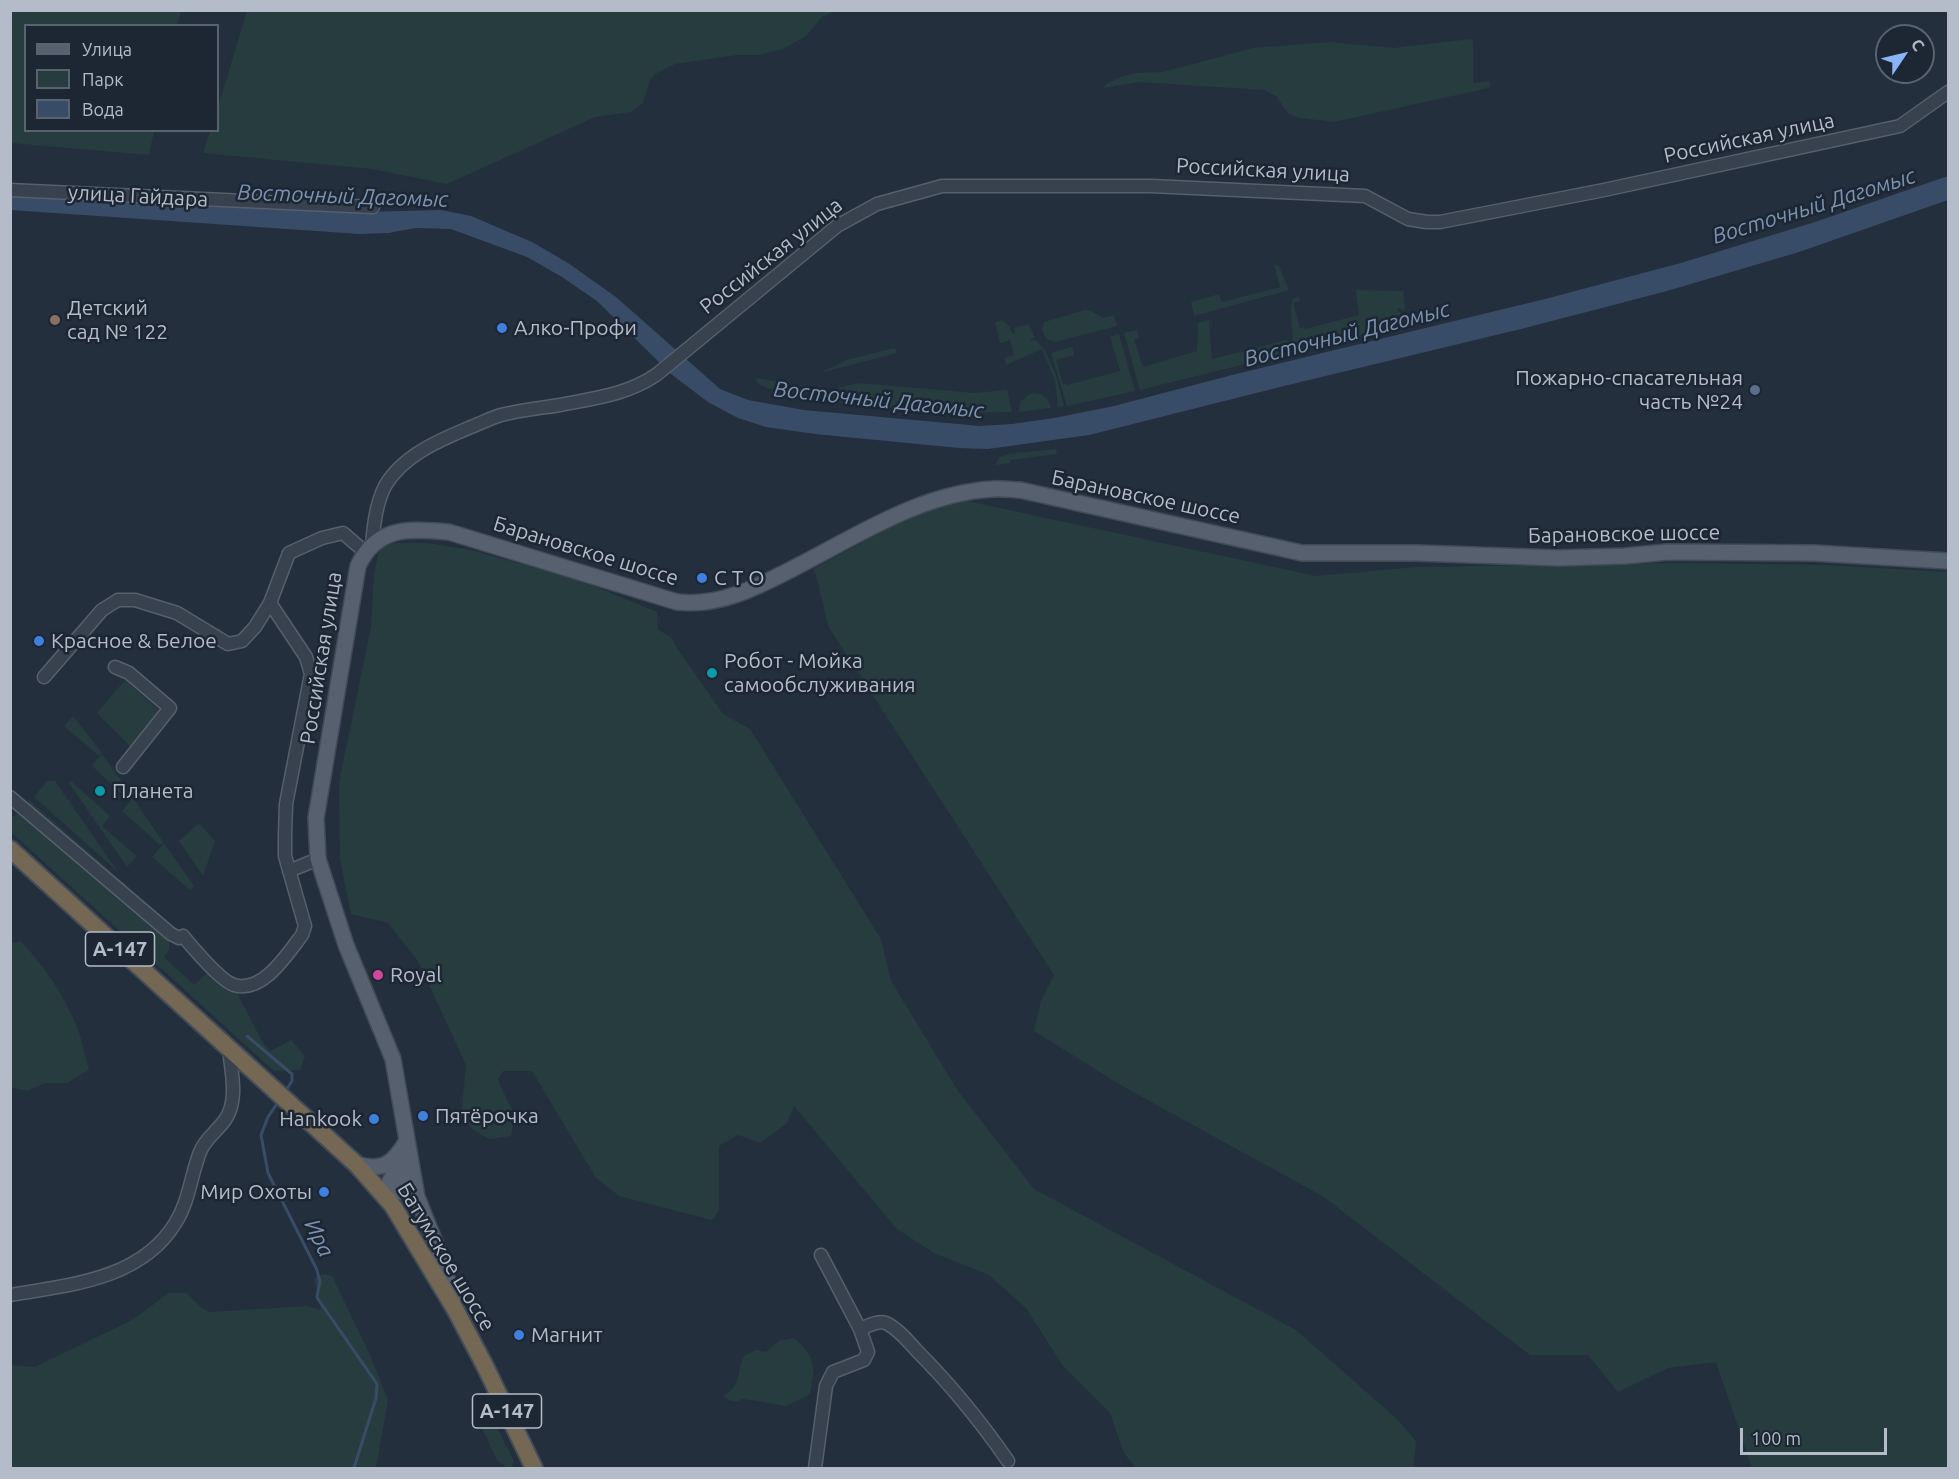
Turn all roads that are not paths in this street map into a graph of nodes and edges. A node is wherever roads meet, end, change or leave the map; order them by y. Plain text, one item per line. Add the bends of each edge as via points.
1 (1948, 92) edge
2 (10, 190) edge
3 (373, 207) dead end
4 (368, 548) junction
5 (1948, 561) edge
6 (270, 603) junction
7 (115, 667) dead end
8 (44, 677) dead end
9 (123, 766) dead end
10 (10, 797) edge
11 (10, 849) edge
12 (318, 859) junction
13 (289, 871) junction
14 (229, 1048) junction
15 (406, 1142) junction
16 (356, 1164) junction
17 (386, 1196) junction
18 (821, 1255) dead end
19 (10, 1295) edge
20 (455, 1310) junction
21 (860, 1329) junction
22 (1008, 1461) dead end
23 (534, 1468) edge
24 (815, 1468) edge

1 - 4 street, Российская улица via 1900,126 1440,222 1408,219 1365,196 1151,186 942,186 877,204 837,226 640,386 610,396 500,415 426,448 393,474 385,487
2 - 3 street, улица Гайдара
4 - 5 main road, Барановское шоссе via 396,532 449,531 677,602 702,603 754,589 904,511 966,492 994,489 1020,490 1302,553 1559,558 1668,552 1814,553
4 - 6 street via 343,533 289,552
4 - 12 main road, Российская улица via 358,566 316,818
6 - 8 street via 242,641 228,644 177,613 135,600 117,600 102,610
6 - 13 street via 306,657 311,674 286,804 285,856
7 - 9 street via 129,673 170,708
10 - 13 street via 174,937 183,936 232,985 245,987 265,979 302,935 303,915
11 - 14 highway, Батумское шоссе / А-147
12 - 13 street
12 - 15 main road, Российская улица via 346,945 393,1059
14 - 16 highway, Батумское шоссе / А-147
14 - 19 street via 231,1109 206,1140 177,1221 159,1244 140,1260 114,1273
15 - 16 main road via 394,1160 383,1166
15 - 17 main road via 404,1156 387,1184
15 - 20 main road, А-147 via 417,1197 443,1262
16 - 17 highway, Батумское шоссе / А-147
17 - 20 highway, Батумское шоссе / А-147
18 - 21 street
20 - 23 highway, Батумское шоссе / А-147
21 - 22 street via 884,1322 897,1331 943,1378
21 - 24 street via 867,1358 833,1372 826,1386

